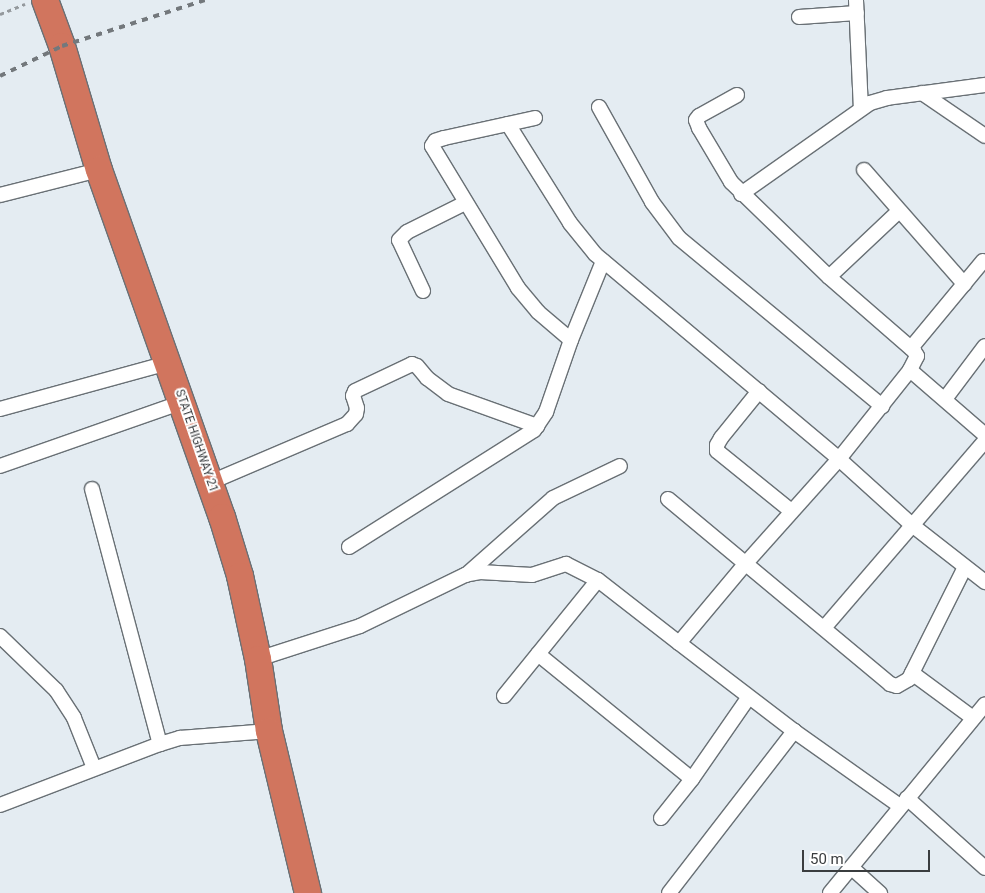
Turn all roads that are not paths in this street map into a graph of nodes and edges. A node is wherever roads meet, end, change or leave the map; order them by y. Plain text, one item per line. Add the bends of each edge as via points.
1 (35, 2) edge
2 (857, 7) edge
3 (799, 17) dead end
4 (985, 85) edge
5 (922, 94) junction
6 (737, 95) dead end
7 (599, 107) dead end
8 (861, 109) junction
9 (536, 118) dead end
10 (508, 124) junction
11 (985, 136) edge
12 (99, 170) junction
13 (864, 170) dead end
14 (741, 194) junction
15 (0, 195) edge
16 (465, 203) junction
17 (899, 211) junction
18 (602, 261) junction
19 (983, 261) dead end
20 (829, 277) junction
21 (964, 284) junction
22 (423, 291) dead end
23 (571, 340) junction
24 (985, 346) edge
25 (911, 348) junction
26 (168, 363) junction
27 (910, 370) junction
28 (758, 391) junction
29 (945, 399) junction
30 (183, 402) junction
31 (882, 406) junction
32 (0, 409) edge
33 (537, 426) junction
34 (985, 435) edge
35 (985, 441) edge
36 (839, 459) junction
37 (0, 466) edge
38 (620, 466) dead end
39 (211, 482) junction
40 (92, 489) dead end
41 (668, 499) dead end
42 (791, 511) junction
43 (912, 525) junction
44 (350, 547) dead end
45 (746, 563) junction
46 (965, 567) junction
47 (465, 575) junction
48 (983, 576) edge
49 (598, 580) junction
50 (824, 628) junction
51 (0, 636) edge
52 (678, 643) junction
53 (538, 654) junction
54 (258, 659) junction
55 (912, 673) junction
56 (504, 696) dead end
57 (748, 698) junction
58 (981, 712) edge
59 (794, 731) junction
60 (270, 732) junction
61 (160, 744) junction
62 (94, 768) junction
63 (692, 779) junction
64 (903, 802) junction
65 (0, 804) edge
66 (661, 818) dead end
67 (852, 868) junction
68 (985, 868) edge
69 (308, 893) edge
70 (669, 893) edge
71 (830, 893) edge
72 (880, 893) edge

1 - 12 highway, STATE HIGHWAY 21 via 62,46
2 - 3 street
2 - 8 street
4 - 5 street
5 - 8 street via 879,100
5 - 11 street
6 - 14 street via 699,116 696,124
7 - 31 street via 652,202 679,238
8 - 14 street
9 - 10 street
10 - 16 street via 444,138 432,146
10 - 18 street via 570,223
12 - 15 street
12 - 26 highway, STATE HIGHWAY 21
13 - 17 street
14 - 20 street
16 - 22 street via 407,232 399,240
16 - 23 street via 522,294
17 - 20 street
17 - 21 street
18 - 23 street
18 - 28 street
19 - 21 street
20 - 25 street
21 - 25 street
23 - 33 street via 546,412
24 - 29 street
25 - 27 street via 917,356
26 - 30 highway, STATE HIGHWAY 21
26 - 32 street
27 - 29 street
27 - 31 street
28 - 36 street
28 - 42 street via 721,438 717,451
29 - 34 street
30 - 37 street
30 - 39 highway, STATE HIGHWAY 21
31 - 36 street
33 - 39 street via 448,394 412,364 355,391 356,414 347,424
33 - 44 street
35 - 43 street
36 - 42 street
36 - 43 street
38 - 47 street via 553,498
39 - 54 highway, STATE HIGHWAY 21 via 240,576
40 - 61 street
41 - 45 street
42 - 45 street
43 - 46 street
43 - 50 street
45 - 50 street
45 - 52 street
46 - 48 street
46 - 55 street
47 - 49 street via 480,572 532,575 566,564
47 - 54 street via 360,626
49 - 52 street
49 - 53 street
50 - 55 street via 890,684 903,684
51 - 62 street via 56,690 74,718
52 - 57 street
53 - 56 street
53 - 63 street
54 - 60 highway, STATE HIGHWAY 21
55 - 58 street
57 - 59 street
57 - 63 street
58 - 64 street
59 - 64 street
59 - 70 street
60 - 61 street via 180,738
60 - 69 highway, STATE HIGHWAY 21
61 - 62 street
62 - 65 street
63 - 66 street
64 - 67 street
64 - 68 street
67 - 71 street
67 - 72 street

